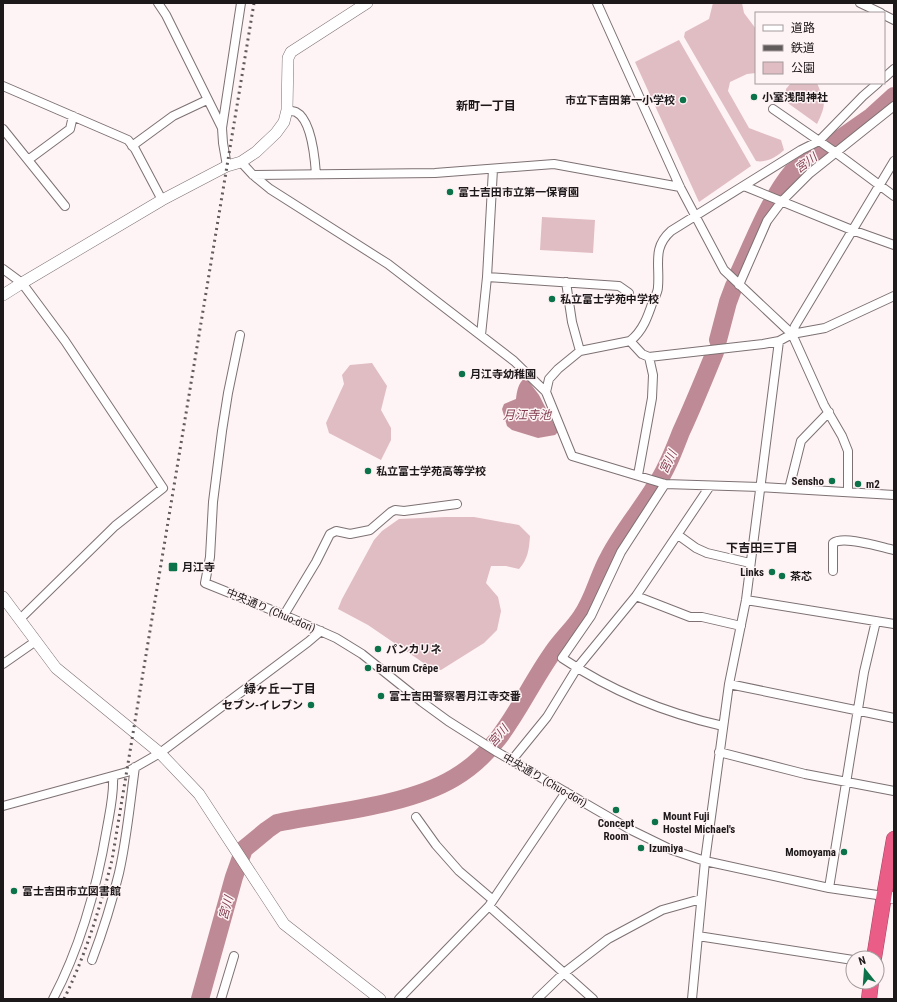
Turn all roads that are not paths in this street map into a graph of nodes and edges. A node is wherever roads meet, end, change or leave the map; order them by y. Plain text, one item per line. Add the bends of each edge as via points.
1 (158, 3) edge
2 (241, 3) edge
3 (367, 3) edge
4 (597, 3) edge
5 (860, 3) edge
6 (878, 12) edge
7 (885, 16) edge
8 (894, 20) edge
9 (894, 69) edge
10 (885, 77) edge
11 (877, 84) edge
12 (4, 87) edge
13 (207, 100) junction
14 (894, 106) edge
15 (773, 109) dead end
16 (287, 110) junction
17 (73, 116) junction
18 (222, 128) junction
19 (3, 130) edge
20 (819, 141) junction
21 (132, 146) junction
22 (835, 152) junction
23 (28, 160) junction
24 (894, 161) edge
25 (241, 162) junction
26 (227, 166) junction
27 (492, 168) junction
28 (316, 174) junction
29 (253, 175) junction
30 (880, 184) junction
31 (744, 186) junction
32 (680, 187) junction
33 (894, 196) edge
34 (162, 200) junction
35 (782, 201) junction
36 (65, 206) dead end
37 (695, 217) junction
38 (852, 230) junction
39 (894, 245) edge
40 (3, 269) edge
41 (487, 277) junction
42 (566, 282) junction
43 (22, 283) junction
44 (739, 285) junction
45 (628, 293) dead end
46 (3, 295) edge
47 (894, 296) edge
48 (792, 334) junction
49 (240, 335) dead end
50 (481, 335) junction
51 (630, 341) junction
52 (779, 341) junction
53 (580, 351) junction
54 (649, 357) junction
55 (546, 392) junction
56 (829, 412) junction
57 (638, 475) junction
58 (664, 483) junction
59 (710, 486) junction
60 (760, 487) junction
61 (789, 489) junction
62 (848, 492) junction
63 (894, 495) edge
64 (457, 504) dead end
65 (678, 535) junction
66 (894, 550) edge
67 (750, 563) junction
68 (833, 571) dead end
69 (3, 596) edge
70 (636, 596) junction
71 (746, 600) junction
72 (284, 615) junction
73 (20, 619) junction
74 (876, 621) junction
75 (894, 624) edge
76 (740, 626) junction
77 (321, 631) junction
78 (36, 641) junction
79 (3, 664) edge
80 (577, 668) junction
81 (728, 684) junction
82 (858, 710) junction
83 (894, 718) edge
84 (723, 726) junction
85 (719, 752) junction
86 (160, 753) junction
87 (512, 760) junction
88 (135, 767) junction
89 (113, 777) junction
90 (846, 782) junction
91 (894, 791) edge
92 (566, 792) junction
93 (3, 806) edge
94 (416, 817) dead end
95 (894, 839) edge
96 (704, 861) junction
97 (829, 888) junction
98 (889, 897) edge
99 (701, 899) junction
100 (491, 904) junction
101 (698, 936) junction
102 (876, 950) edge
103 (234, 956) dead end
104 (845, 959) edge
105 (92, 960) dead end
106 (564, 973) junction
107 (53, 999) edge
108 (220, 999) edge
109 (380, 999) edge
110 (399, 999) edge
111 (537, 999) edge
112 (593, 999) edge
113 (692, 999) edge

1 - 13 street
2 - 18 street
3 - 16 street via 291,52 288,58
4 - 32 street
5 - 6 street
7 - 8 street
9 - 10 street
11 - 20 street
12 - 17 street
13 - 18 street
13 - 21 street via 173,116
14 - 22 street
15 - 20 street
16 - 25 street via 284,122 276,133
16 - 28 street via 299,114 307,127 312,140
17 - 21 street via 128,140
17 - 23 street via 70,129
18 - 26 street
19 - 23 street
20 - 22 street
20 - 31 street
21 - 34 street
22 - 30 street
22 - 35 street
23 - 36 street
24 - 30 street
25 - 26 street
25 - 29 street
26 - 34 street
27 - 28 street via 435,173
27 - 32 street via 554,164
27 - 41 street
28 - 29 street
29 - 50 street via 270,189 388,264
30 - 33 street
30 - 38 street
31 - 35 street
31 - 37 street
32 - 37 street
34 - 43 street
35 - 38 street
35 - 44 street via 768,221
37 - 44 street via 724,270
37 - 51 street via 670,231 663,238 659,249 658,288 645,324
38 - 39 street
38 - 48 street
40 - 43 street
41 - 42 street
41 - 50 street
42 - 45 street via 619,286
42 - 53 street via 572,322
43 - 46 street
43 - 73 street via 65,341 163,488 115,526
44 - 48 street
47 - 48 street via 825,328
48 - 52 street
48 - 56 street
49 - 72 street, 中央通り (Chuo-dori) via 222,432 213,502 210,557 204,582
50 - 55 street via 514,361
51 - 53 street
51 - 54 street via 642,354
52 - 54 street
52 - 60 street
53 - 55 street via 558,368 550,379
54 - 57 street via 653,375 652,398
55 - 57 street via 572,456
56 - 61 street via 801,441
56 - 62 street via 848,451
57 - 58 street
58 - 59 street
58 - 80 street via 621,552 591,616 562,658
59 - 60 street
59 - 65 street
60 - 61 street
60 - 67 street
61 - 62 street
62 - 63 street
64 - 72 street via 395,510 370,530 350,534 336,531 330,534
65 - 67 street via 696,548
65 - 70 street
66 - 68 street via 837,540 833,543
67 - 71 street
69 - 73 street
70 - 76 street via 690,617 702,617
70 - 80 street
71 - 74 street
71 - 76 street
72 - 77 street, 中央通り (Chuo-dori)
73 - 78 street
74 - 75 street
74 - 82 street
76 - 81 street
77 - 86 street
77 - 87 street, 中央通り (Chuo-dori) via 362,654 448,721
78 - 79 street
78 - 86 street via 56,668
80 - 84 street via 663,710
80 - 87 street via 547,717
81 - 82 street
81 - 84 street
82 - 83 street
82 - 90 street
84 - 85 street
85 - 90 street
85 - 96 street
86 - 88 street
86 - 109 street via 199,794 284,924
87 - 92 street, 中央通り (Chuo-dori)
88 - 89 street
88 - 105 street via 119,871 107,919
89 - 93 street
89 - 107 street via 114,789 104,845 88,911 72,958
90 - 91 street
90 - 97 street
92 - 96 street, 中央通り (Chuo-dori) via 631,830 672,850
92 - 100 street
94 - 100 street via 458,872
95 - 98 highway
96 - 97 street, 中央通り (Chuo-dori)
96 - 99 street
97 - 98 street, 中央通り (Chuo-dori)
98 - 102 highway
99 - 101 street
99 - 106 street via 662,910 608,939
100 - 106 street
100 - 110 street
101 - 104 street
101 - 113 street
103 - 108 street
106 - 111 street
106 - 112 street

